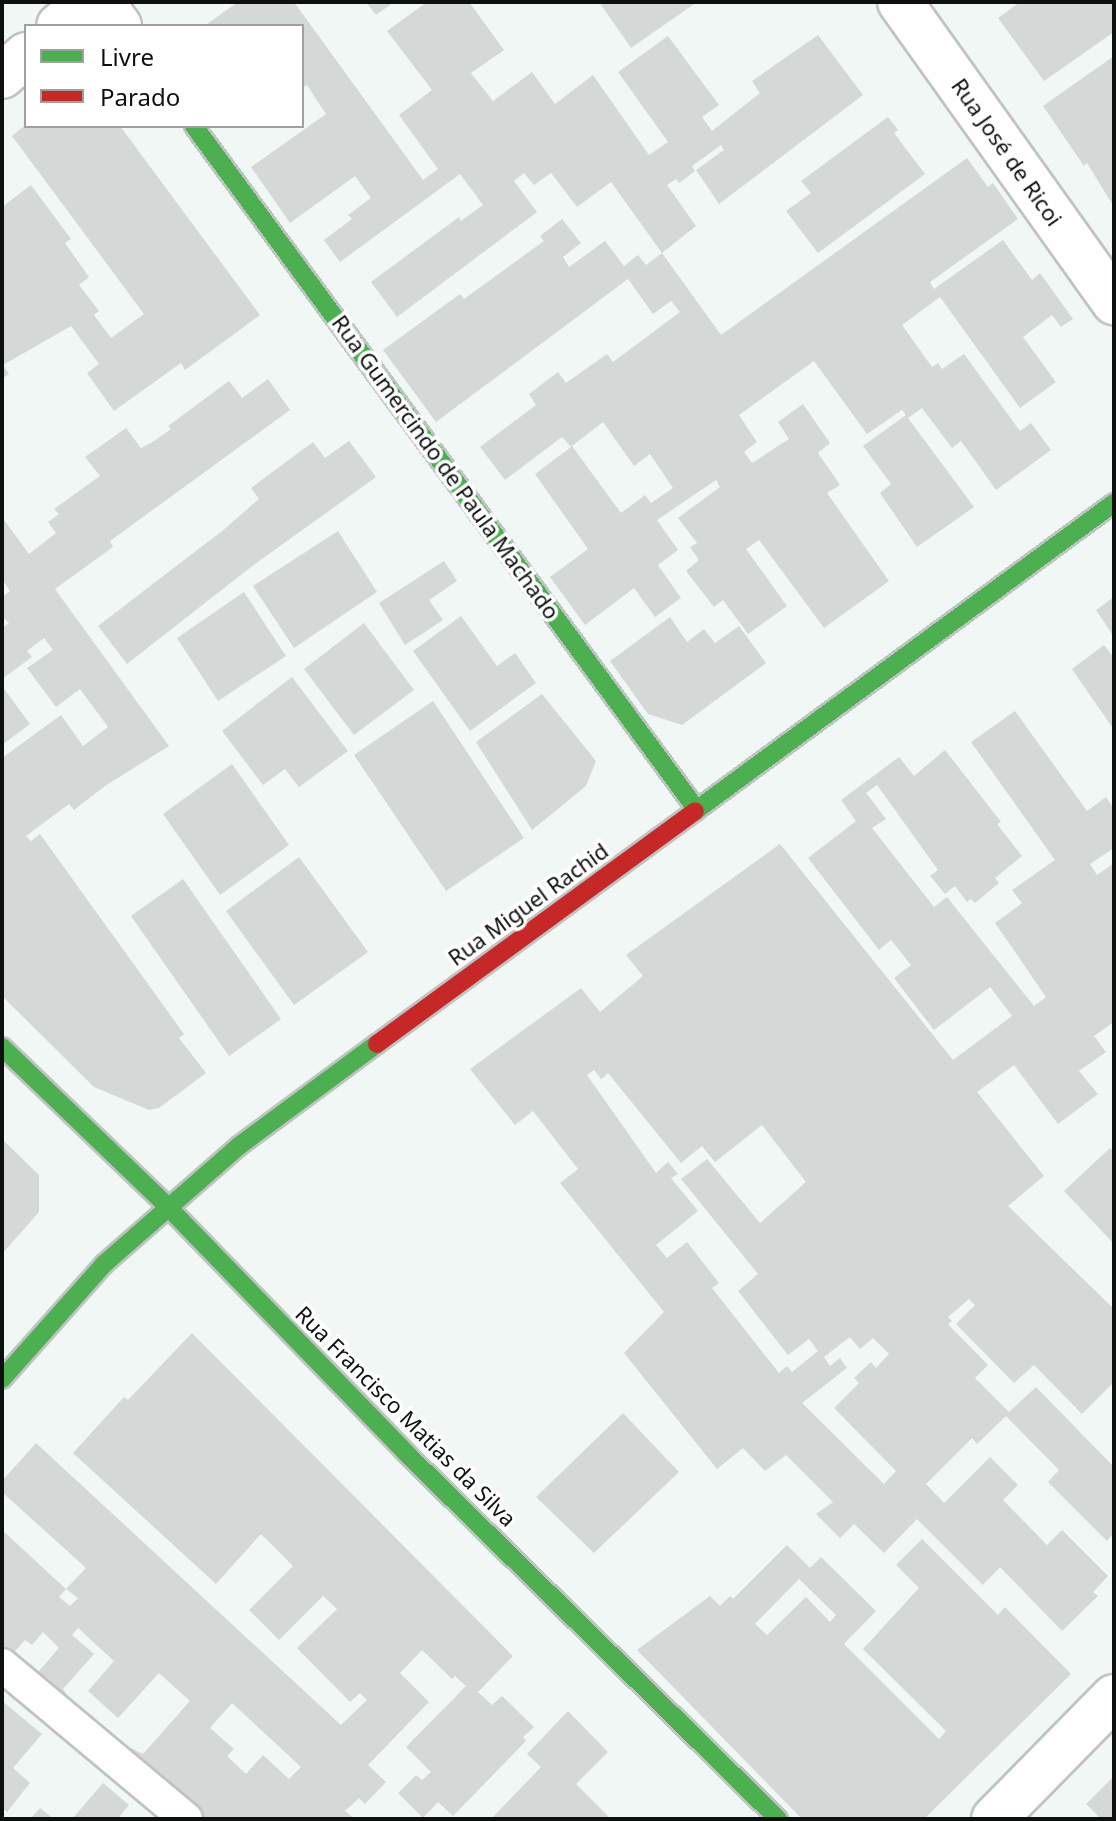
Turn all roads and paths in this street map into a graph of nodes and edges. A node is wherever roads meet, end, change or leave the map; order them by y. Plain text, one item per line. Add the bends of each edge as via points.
1 (87, 2) edge
2 (101, 2) edge
3 (900, 2) edge
4 (61, 24) edge
5 (118, 24) edge
6 (24, 57) edge
7 (2, 76) edge
8 (195, 128) edge
9 (1114, 302) edge
10 (1114, 503) edge
11 (697, 810) junction
12 (2, 1047) edge
13 (167, 1206) junction
14 (2, 1379) edge
15 (2, 1665) edge
16 (1114, 1697) edge
17 (186, 1819) edge
18 (778, 1819) edge
19 (994, 1819) edge

1 - 4 street
2 - 5 street
3 - 9 street, Rua José de Ricoi
6 - 7 street
8 - 11 street, Rua Gumercindo de Paula Machado
10 - 11 street, Rua Miguel Rachid
11 - 13 street, Rua Miguel Rachid via 239,1146
12 - 13 street, Rua Francisco Matias da Silva
13 - 14 street, Rua Miguel Rachid via 104,1264
13 - 18 street, Rua Francisco Matias da Silva via 408,1455
15 - 17 lane
16 - 19 street

